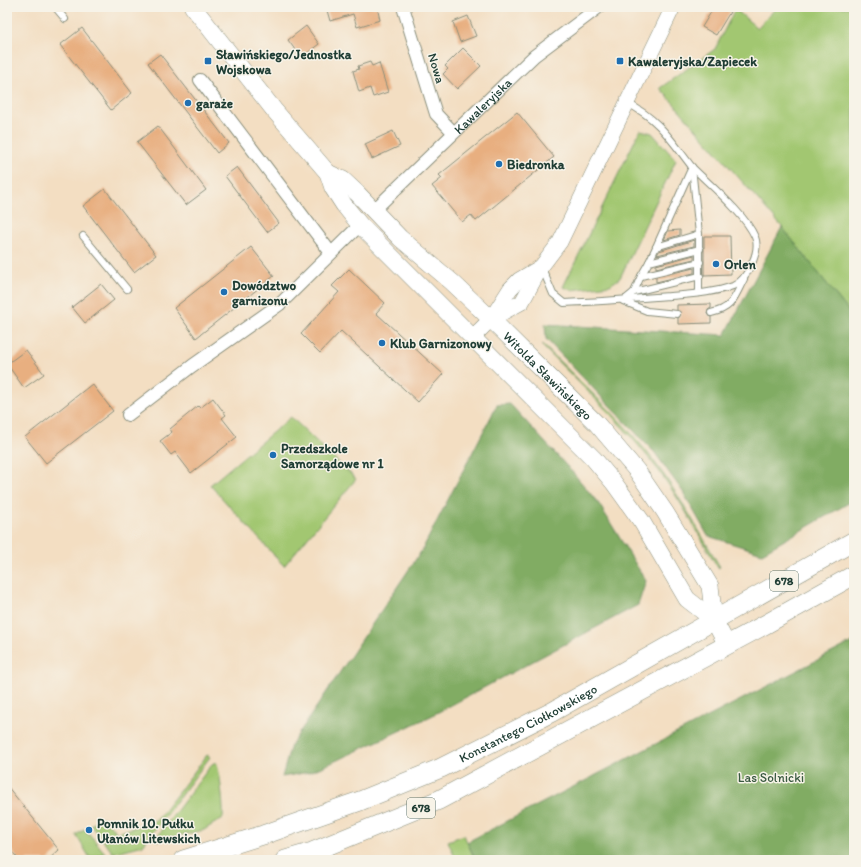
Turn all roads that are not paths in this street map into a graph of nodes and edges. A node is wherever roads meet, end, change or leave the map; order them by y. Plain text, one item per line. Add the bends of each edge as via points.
1 (55, 7) edge
2 (193, 7) edge
3 (403, 7) edge
4 (599, 7) edge
5 (673, 7) edge
6 (65, 20) dead end
7 (200, 80) dead end
8 (627, 103) junction
9 (453, 132) junction
10 (692, 167) junction
11 (328, 173) junction
12 (373, 211) junction
13 (360, 225) junction
14 (699, 234) junction
15 (83, 236) dead end
16 (656, 247) junction
17 (700, 249) junction
18 (331, 253) junction
19 (649, 262) junction
20 (700, 262) junction
21 (541, 267) junction
22 (747, 275) junction
23 (641, 276) junction
24 (700, 276) junction
25 (127, 290) dead end
26 (634, 292) junction
27 (699, 293) junction
28 (623, 301) junction
29 (711, 313) dead end
30 (678, 314) dead end
31 (491, 319) junction
32 (473, 337) junction
33 (128, 415) dead end
34 (854, 541) edge
35 (854, 575) edge
36 (714, 620) junction
37 (727, 645) junction
38 (513, 733) junction
39 (525, 755) junction
40 (183, 860) edge
41 (286, 860) edge

1 - 6 lane
2 - 11 main road, Witolda Sławińskiego via 274,110
3 - 9 street, Nowa via 436,114
4 - 9 street, Kawaleryjska via 534,56
5 - 8 street
7 - 18 street
8 - 10 lane via 655,120
8 - 21 street via 560,242
9 - 12 street, Kawaleryjska
10 - 14 lane
10 - 16 lane
10 - 22 lane via 748,224 756,239 754,257
11 - 12 main road, Witolda Sławińskiego via 343,180
11 - 13 main road, Witolda Sławińskiego via 333,188
12 - 13 main road
12 - 31 main road, Witolda Sławińskiego
13 - 18 street
13 - 32 main road, Witolda Sławińskiego
14 - 16 lane
14 - 17 lane
15 - 25 lane
16 - 19 lane
17 - 19 lane
17 - 20 lane
18 - 33 street via 280,304
19 - 23 lane
20 - 23 lane
20 - 24 lane
21 - 28 lane via 552,294 564,303
21 - 31 street via 519,280 510,289
22 - 27 lane via 734,285
22 - 29 lane via 731,304 723,310
23 - 26 lane
24 - 26 lane
24 - 27 lane
26 - 28 lane
27 - 28 lane
28 - 30 lane via 647,311
31 - 32 street
31 - 36 main road, Witolda Sławińskiego via 597,424 637,471 710,586
32 - 36 main road, Witolda Sławińskiego via 594,459 642,522 687,599
34 - 36 main road, Konstantego Ciołkowskiego / 678
35 - 37 main road, Konstantego Ciołkowskiego / 678
36 - 37 main road, Witolda Sławińskiego
36 - 38 main road, Konstantego Ciołkowskiego / 678
37 - 39 main road, Konstantego Ciołkowskiego / 678
38 - 39 main road
38 - 40 main road, Konstantego Ciołkowskiego / 678 via 441,768 360,801 264,836
39 - 41 main road, Konstantego Ciołkowskiego / 678 via 420,809

